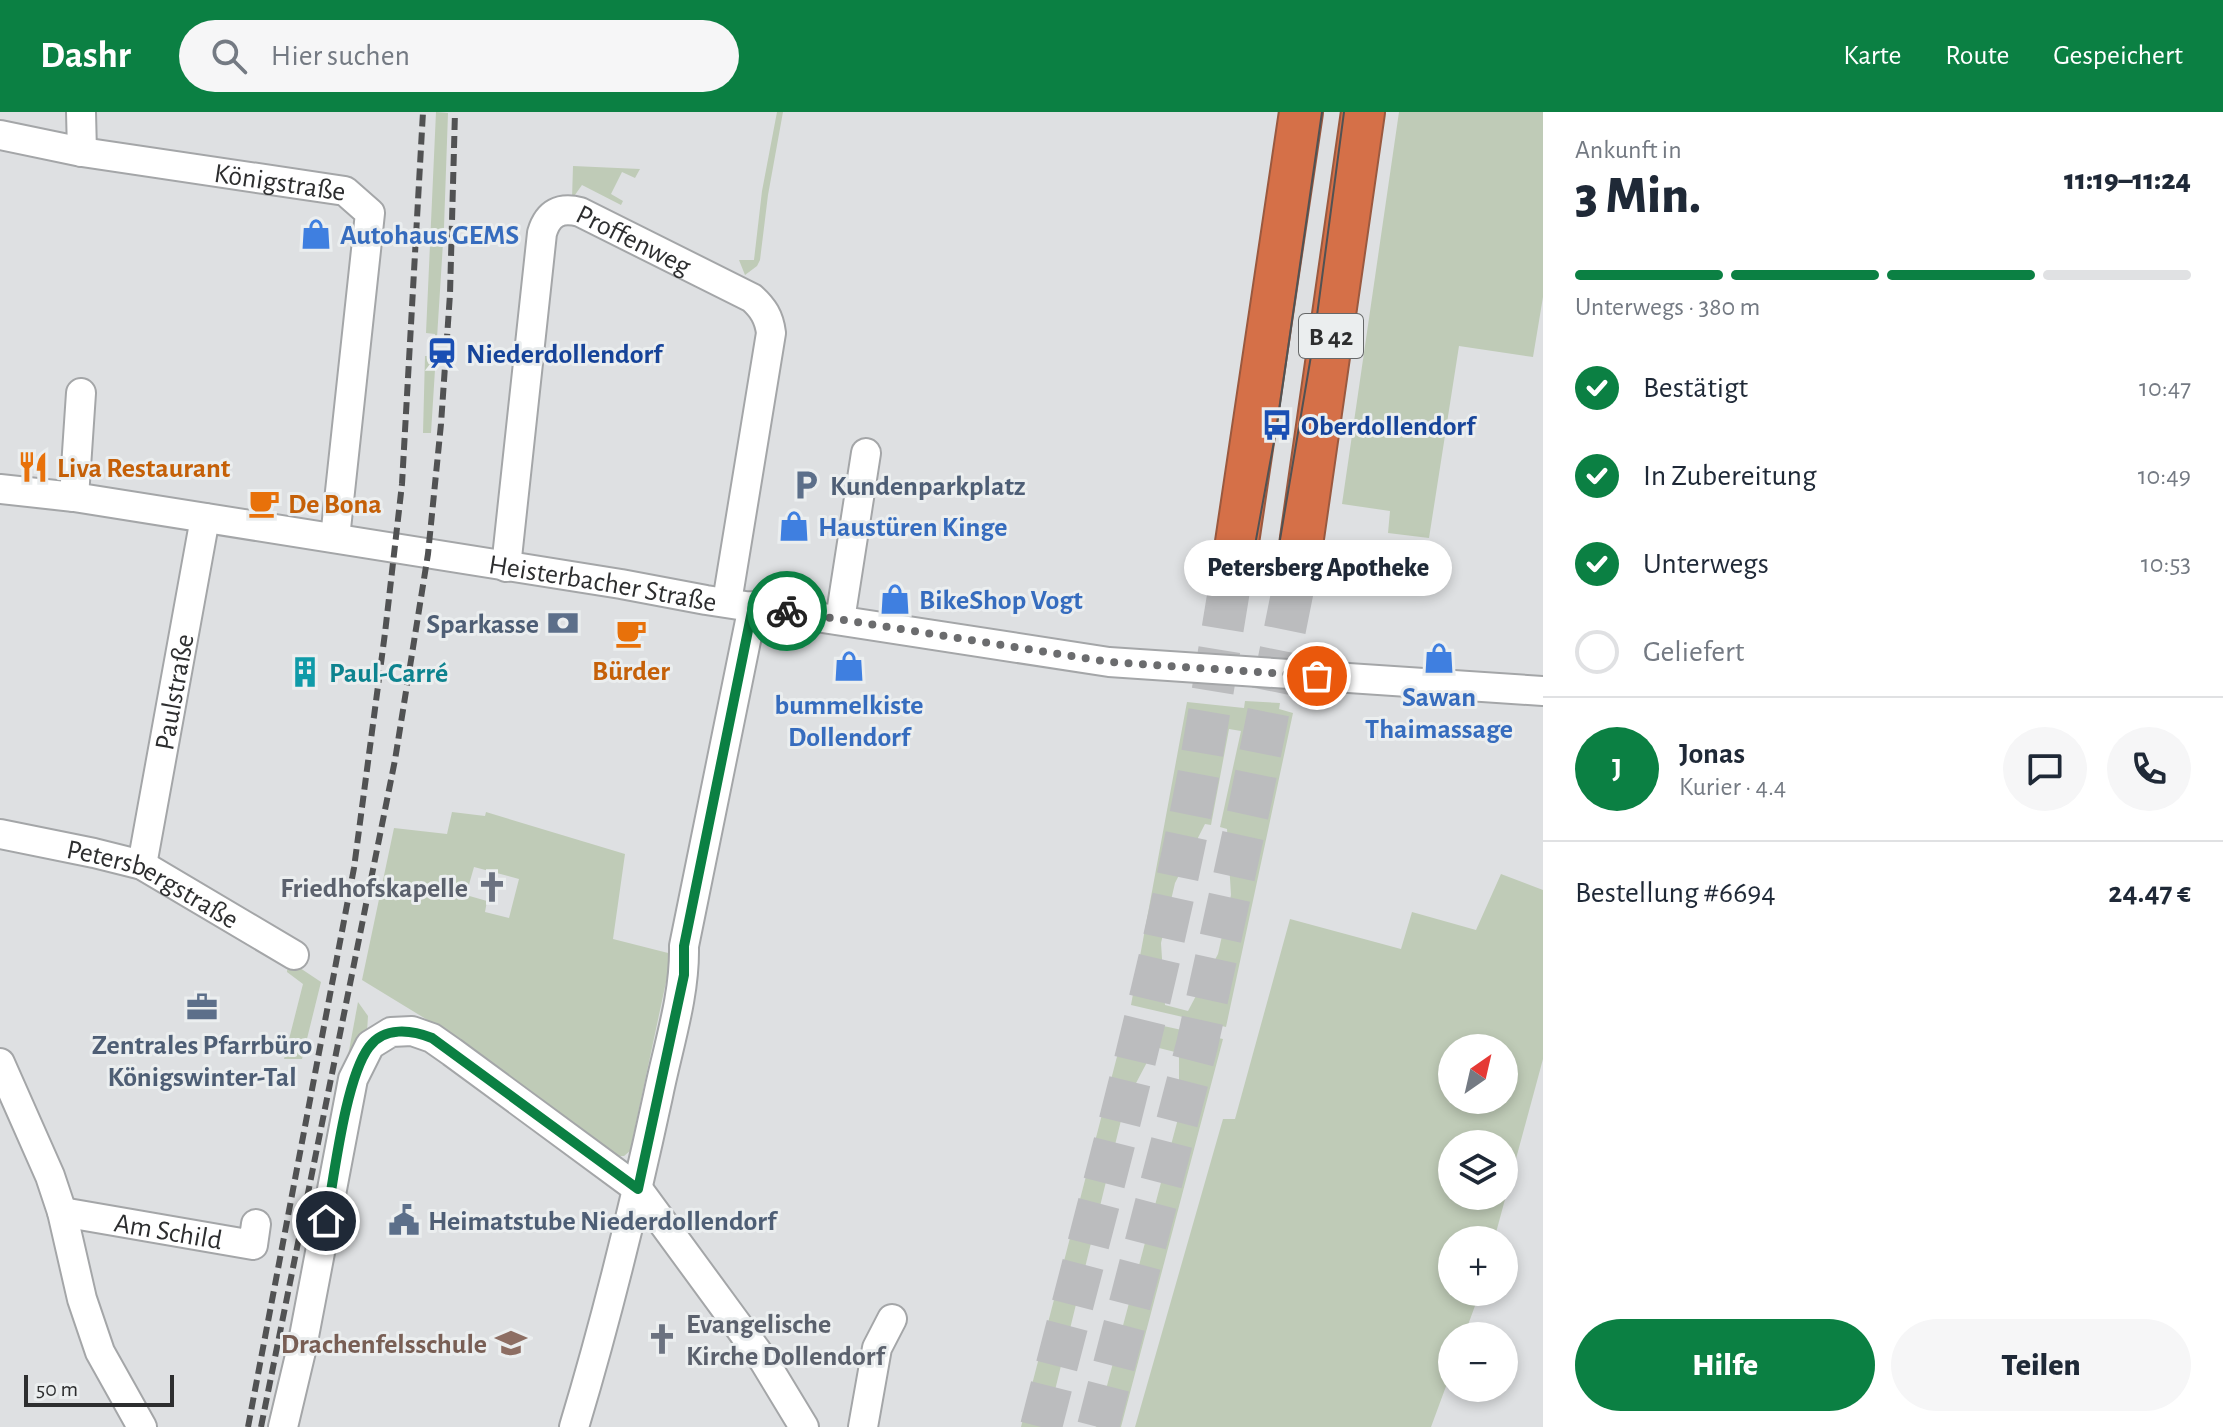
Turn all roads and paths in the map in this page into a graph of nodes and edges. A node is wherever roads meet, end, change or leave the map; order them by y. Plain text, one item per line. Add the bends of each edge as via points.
1 (81, 112) edge
2 (1301, 112) edge
3 (1363, 112) edge
4 (0, 135) edge
5 (82, 152) junction
6 (81, 393) dead end
7 (866, 453) dead end
8 (0, 489) edge
9 (74, 497) junction
10 (205, 518) junction
11 (335, 538) junction
12 (1236, 549) tunnel mouth
13 (1299, 559) tunnel mouth
14 (506, 567) junction
15 (740, 604) junction
16 (840, 620) junction
17 (1543, 691) edge
18 (0, 834) edge
19 (142, 865) junction
20 (294, 955) dead end
21 (0, 1063) edge
22 (638, 1189) junction
23 (62, 1212) junction
24 (256, 1224) dead end
25 (892, 1319) dead end
26 (142, 1427) edge
27 (283, 1427) edge
28 (574, 1427) edge
29 (804, 1427) edge
30 (863, 1427) edge

1 - 5 street
2 - 12 highway, B 42
3 - 13 highway, B 42
4 - 5 street, Königstraße
5 - 11 street, Königstraße via 345,191 370,213
6 - 9 street
7 - 16 street
8 - 9 street, Heisterbacher Straße
9 - 10 street, Heisterbacher Straße
10 - 11 street, Heisterbacher Straße
10 - 19 street, Paulstraße
11 - 14 street, Heisterbacher Straße
14 - 15 street, Heisterbacher Straße
14 - 15 street, Proffenweg via 542,233 548,218 564,209 580,212 752,298 770,320
15 - 16 street, Heisterbacher Straße
15 - 22 street, Proffenweg via 684,946 684,975
16 - 17 street, Heisterbacher Straße via 1109,662
18 - 19 street, Petersbergstraße
19 - 20 street, Petersbergstraße
21 - 23 street
22 - 27 street via 432,1038 412,1031 391,1032 370,1045 353,1079
22 - 28 street, Proffenweg
22 - 29 street via 764,1361
23 - 24 street, Am Schild via 253,1245
23 - 26 street via 91,1329
25 - 30 street via 877,1348

